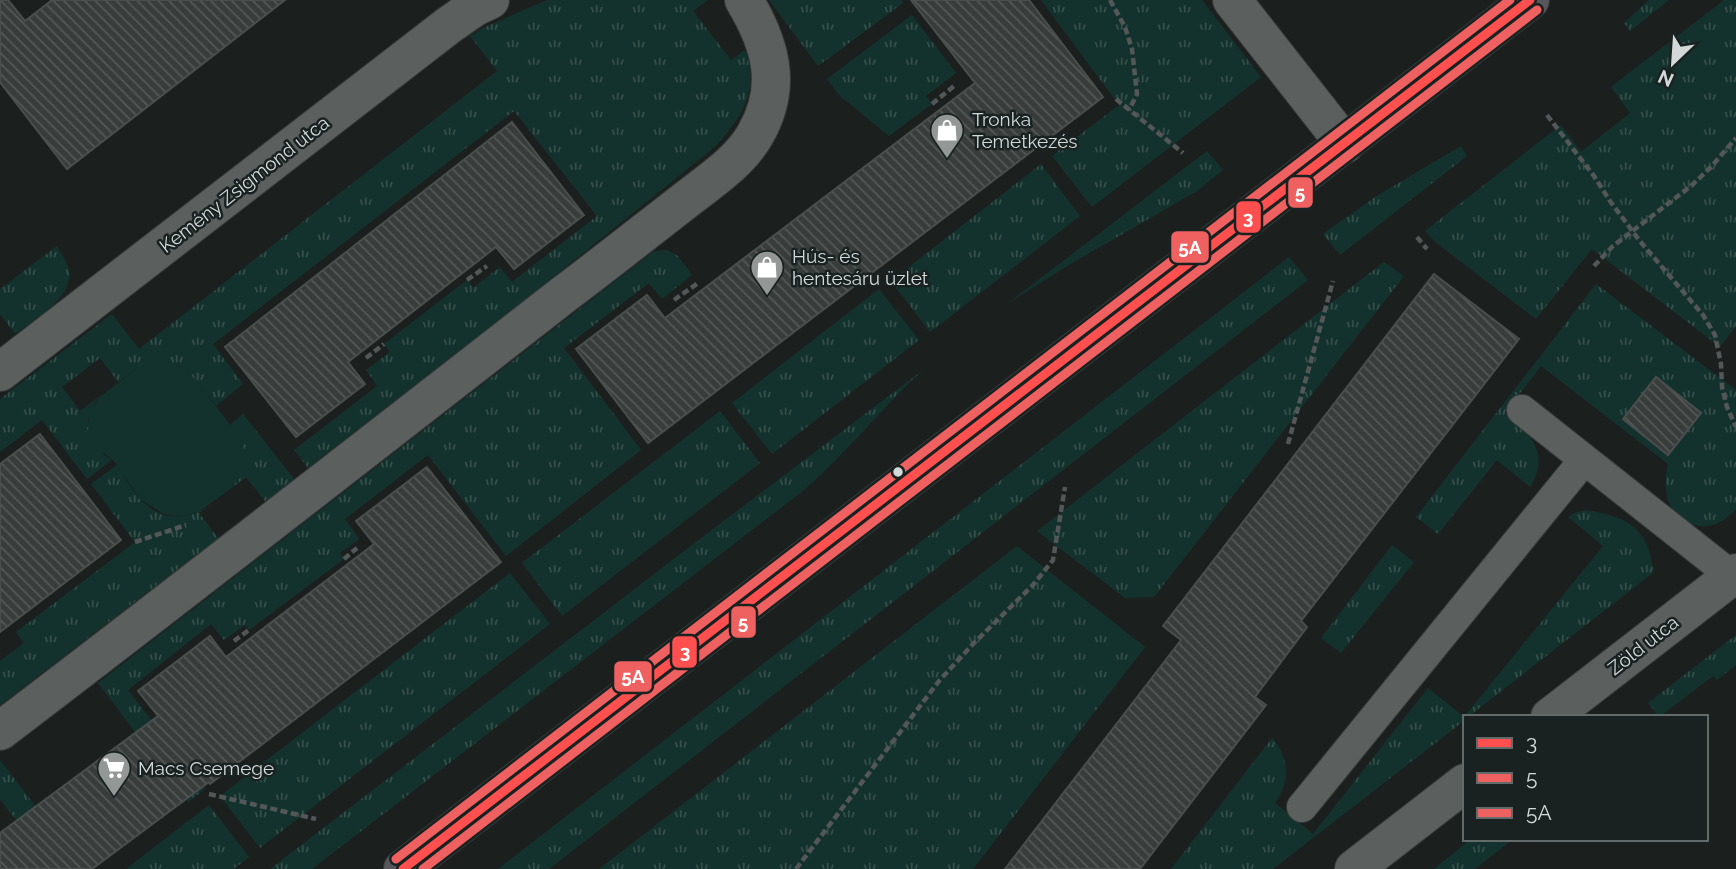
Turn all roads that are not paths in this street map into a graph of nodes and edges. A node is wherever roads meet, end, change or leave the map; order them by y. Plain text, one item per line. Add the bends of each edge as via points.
1 (490, 0) edge
2 (744, 0) edge
3 (1232, 0) edge
4 (1530, 0) edge
5 (1345, 144) junction
6 (0, 372) edge
7 (1522, 410) dead end
8 (1584, 460) junction
9 (1734, 574) edge
10 (1553, 715) edge
11 (0, 731) edge
12 (1463, 785) edge
13 (1302, 807) dead end
14 (403, 869) edge
15 (1354, 869) edge

1 - 6 street, Kemény Zsigmond utca via 449,25
2 - 11 street via 766,45 772,82 763,120 726,168
3 - 5 street
4 - 5 main road
5 - 14 main road
7 - 8 lane
8 - 9 lane
8 - 13 lane
9 - 10 street, Zöld utca
12 - 15 street

